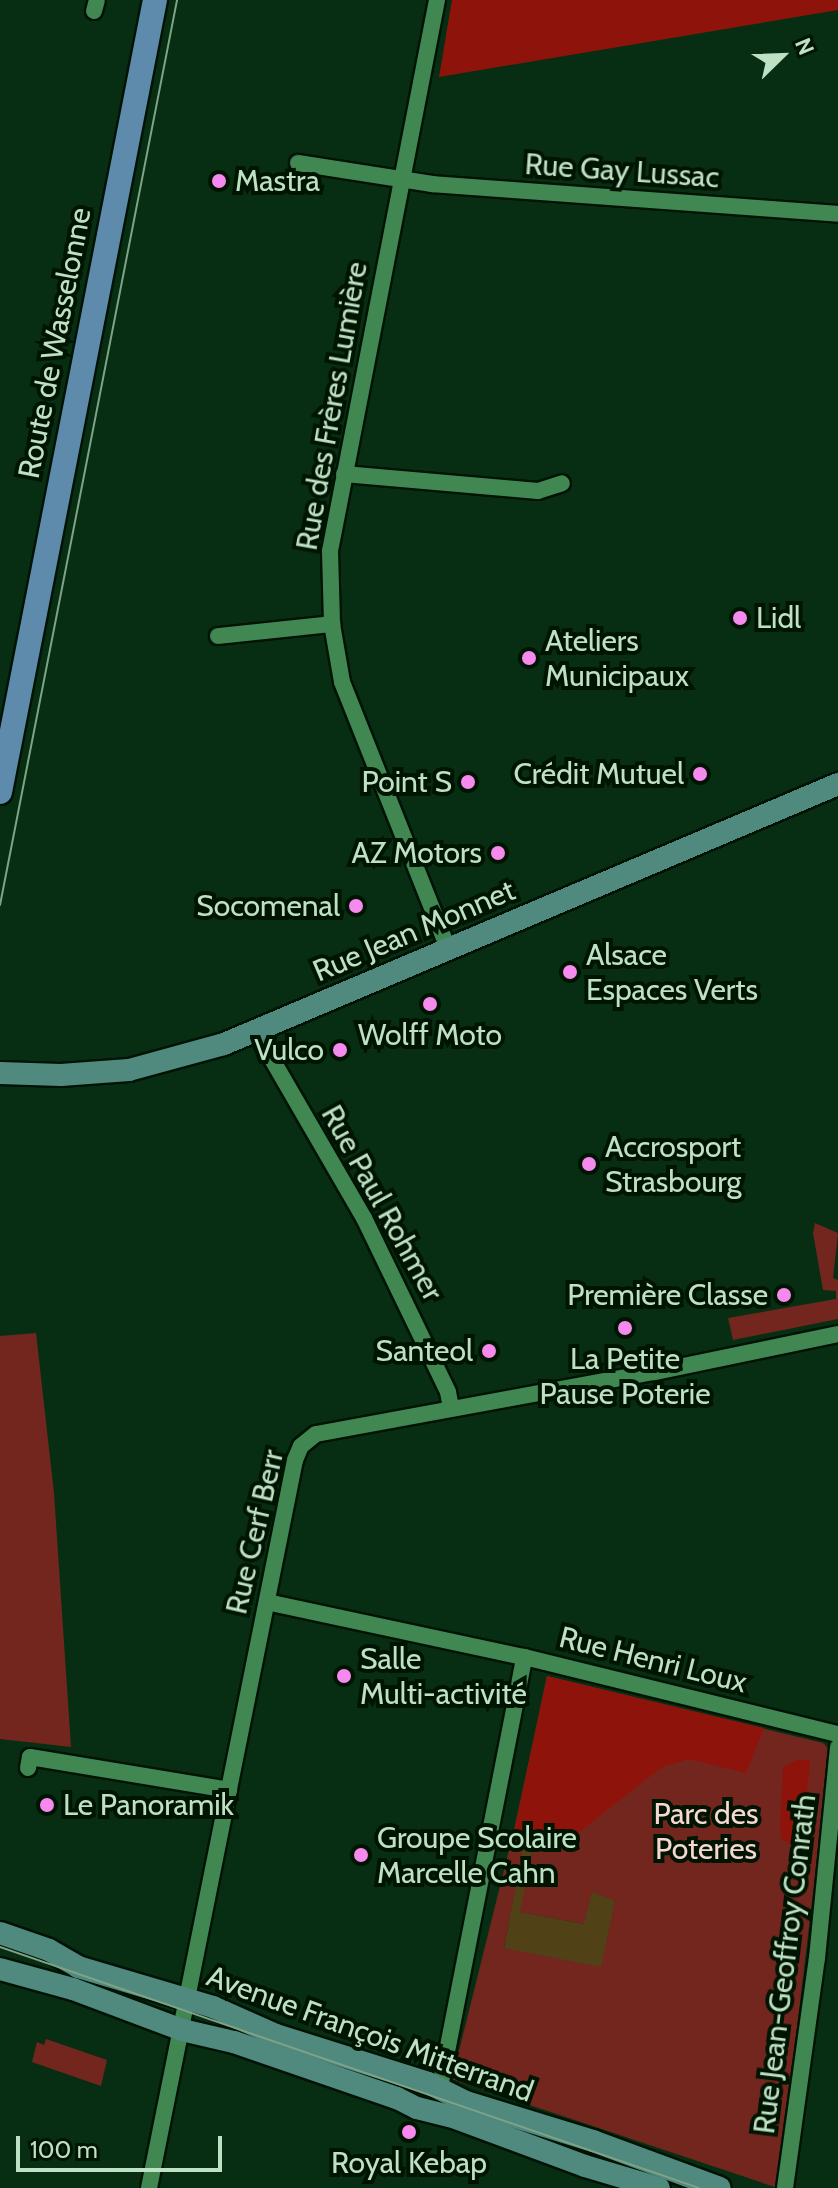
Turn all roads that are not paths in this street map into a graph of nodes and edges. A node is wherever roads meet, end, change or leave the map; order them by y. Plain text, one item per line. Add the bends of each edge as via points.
1 (155, 0) edge
2 (437, 0) edge
3 (298, 163) dead end
4 (402, 181) junction
5 (838, 214) edge
6 (344, 474) junction
7 (562, 483) dead end
8 (332, 624) junction
9 (218, 636) dead end
10 (838, 784) edge
11 (0, 792) edge
12 (448, 949) junction
13 (255, 1030) junction
14 (0, 1073) edge
15 (838, 1334) edge
16 (451, 1407) junction
17 (267, 1602) junction
18 (524, 1657) junction
19 (838, 1734) edge
20 (838, 1747) edge
21 (28, 1768) dead end
22 (229, 1790) junction
23 (0, 1933) edge
24 (0, 1969) edge
25 (188, 2000) junction
26 (182, 2030) junction
27 (440, 2087) junction
28 (149, 2188) edge
29 (659, 2188) edge
30 (720, 2188) edge
31 (785, 2188) edge

1 - 11 main road, Route de Wasselonne
2 - 4 street, Rue des Frères Lumière
3 - 4 street, Rue Gay Lussac
4 - 5 street, Rue Gay Lussac
4 - 6 street, Rue des Frères Lumière
6 - 7 street via 538,491
6 - 8 street, Rue des Frères Lumière via 330,551
8 - 9 street
8 - 12 street, Rue des Frères Lumière via 355,722
10 - 12 street, Rue Jean Monnet
12 - 13 street, Rue Jean Monnet
13 - 14 street, Rue Jean Monnet via 188,1056 129,1070
13 - 16 street, Rue Paul Rohmer via 374,1237
15 - 16 street, Rue Cerf Berr
16 - 17 street, Rue Cerf Berr via 308,1438 295,1460
17 - 18 street, Rue Henri Loux
17 - 22 street, Rue Cerf Berr
18 - 19 street, Rue Henri Loux
18 - 27 street
20 - 31 street, Rue Jean-Geoffroy Conrath via 817,1958
21 - 22 street via 30,1757
22 - 25 street, Rue Cerf Berr
23 - 25 street, Avenue François Mitterrand via 78,1967
24 - 26 street, Avenue François Mitterrand via 73,1989
25 - 26 street, Rue Cerf Berr
25 - 27 street, Avenue François Mitterrand via 276,2035
26 - 28 street, Rue Cerf Berr
26 - 29 street, Avenue François Mitterrand via 234,2042
27 - 30 street, Avenue François Mitterrand via 466,2102

